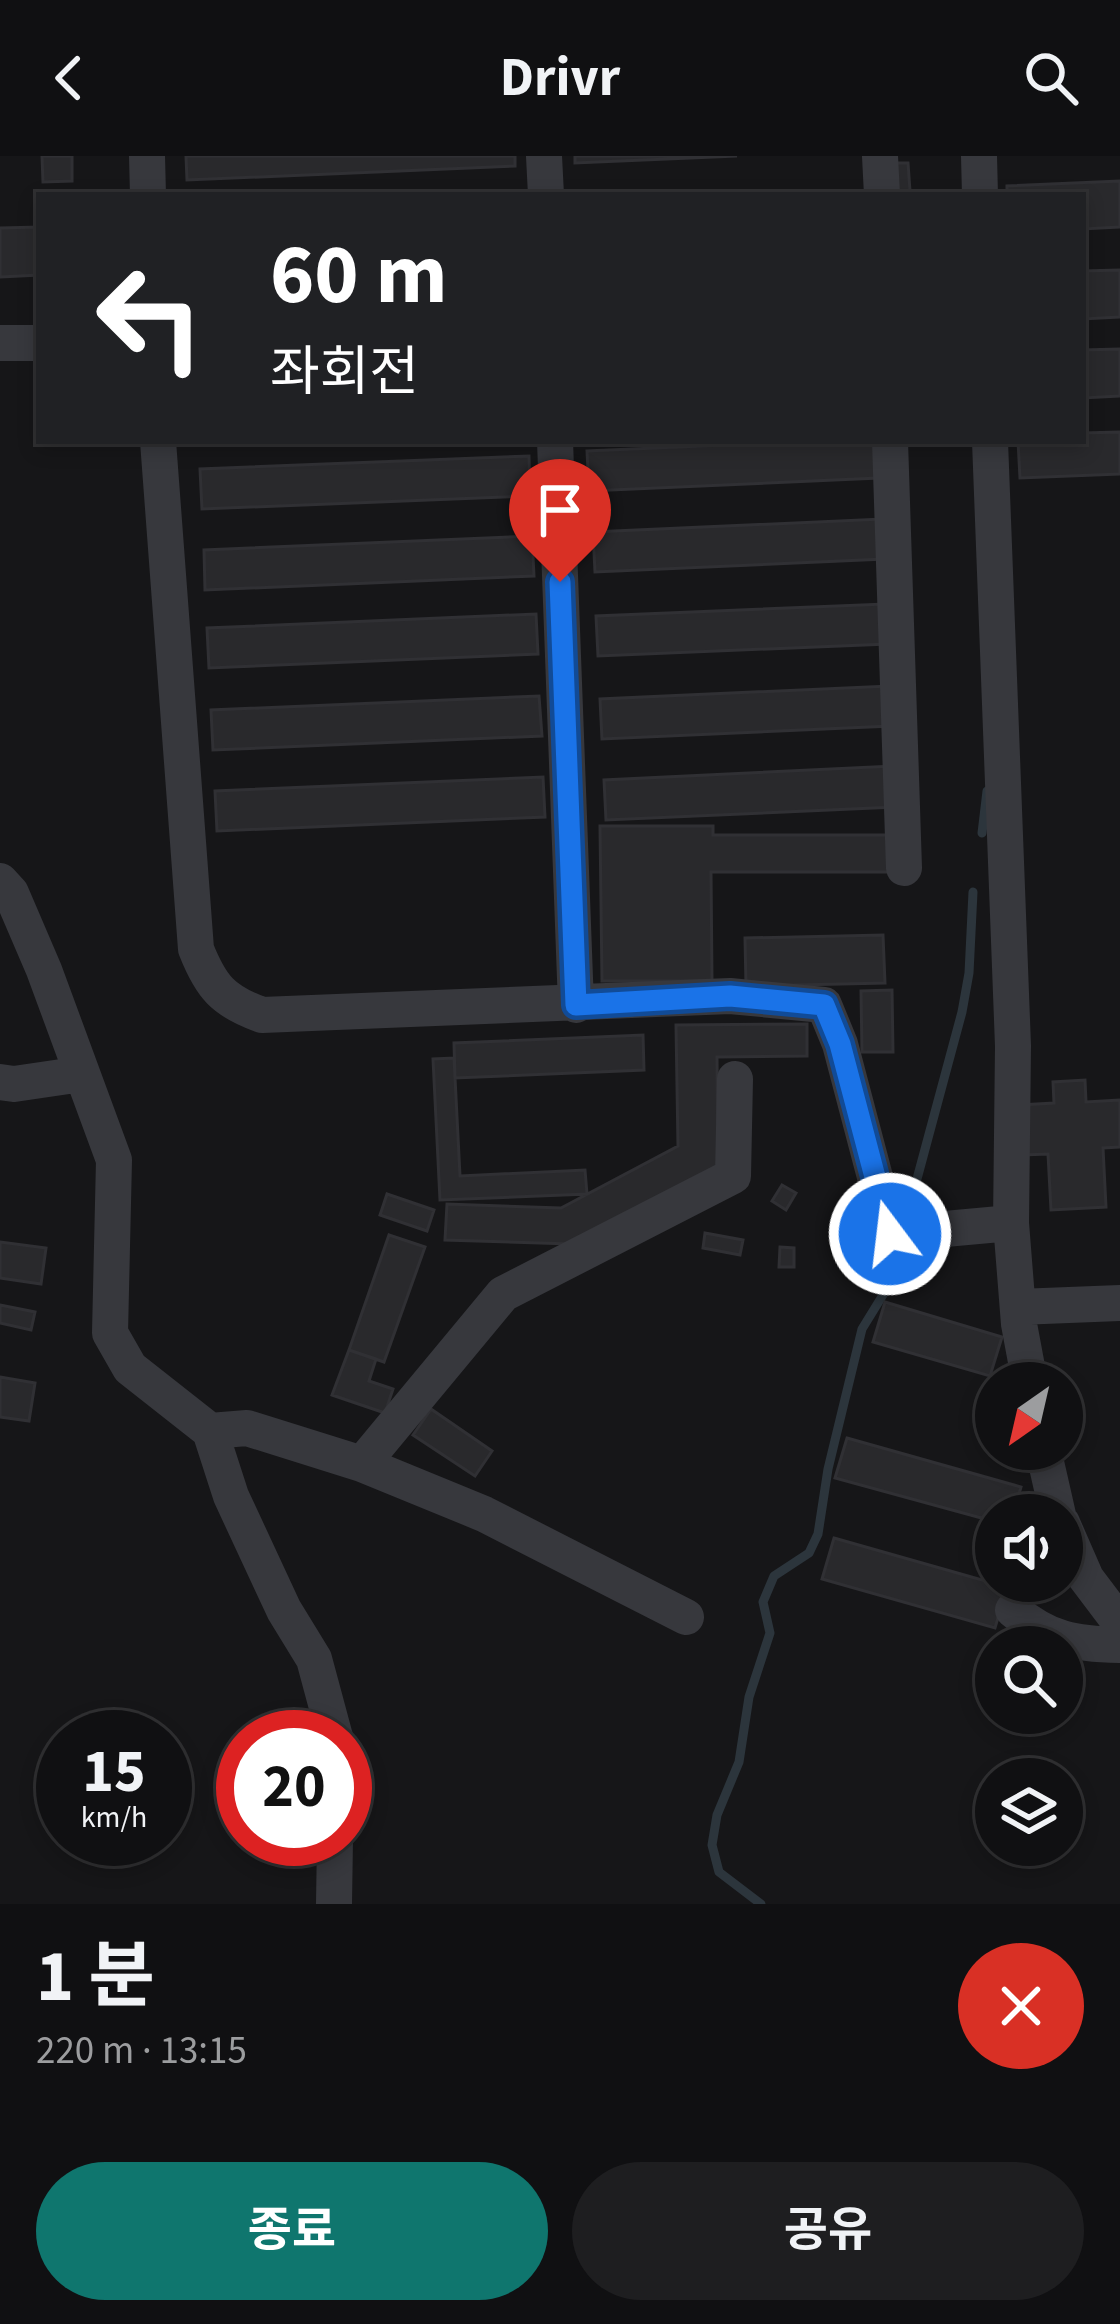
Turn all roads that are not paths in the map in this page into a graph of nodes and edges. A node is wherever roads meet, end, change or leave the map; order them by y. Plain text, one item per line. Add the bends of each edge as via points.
1 (147, 156) edge
2 (544, 156) edge
3 (880, 156) edge
4 (979, 156) edge
5 (148, 192) edge
6 (546, 192) edge
7 (882, 192) edge
8 (980, 192) edge
9 (0, 343) edge
10 (36, 343) edge
11 (158, 444) edge
12 (555, 444) edge
13 (890, 444) edge
14 (990, 444) edge
15 (904, 868) dead end
16 (0, 881) edge
17 (576, 1005) junction
18 (82, 1074) junction
19 (735, 1079) dead end
20 (0, 1082) edge
21 (1011, 1223) junction
22 (1120, 1303) edge
23 (1018, 1307) junction
24 (1027, 1362) edge
25 (210, 1431) junction
26 (362, 1464) junction
27 (1083, 1571) edge
28 (1013, 1610) dead end
29 (686, 1616) dead end
30 (1120, 1624) edge
31 (1120, 1645) edge
32 (328, 1710) edge
33 (335, 1866) edge
34 (334, 1904) edge

1 - 5 street
2 - 6 street
3 - 7 street
4 - 8 street
9 - 10 street
11 - 17 street via 196,949 210,983 262,1016
12 - 17 street
13 - 15 street
14 - 21 street
16 - 18 street
17 - 21 street via 730,996 824,1005 890,1234
18 - 20 street
18 - 25 street via 114,1160 110,1333 130,1368
19 - 26 street via 733,1177 503,1294
21 - 23 street
22 - 23 street
23 - 24 street
25 - 26 street via 248,1428
25 - 32 street via 240,1515 314,1659
26 - 29 street via 484,1514
27 - 30 street
28 - 31 street via 1040,1633
33 - 34 street

